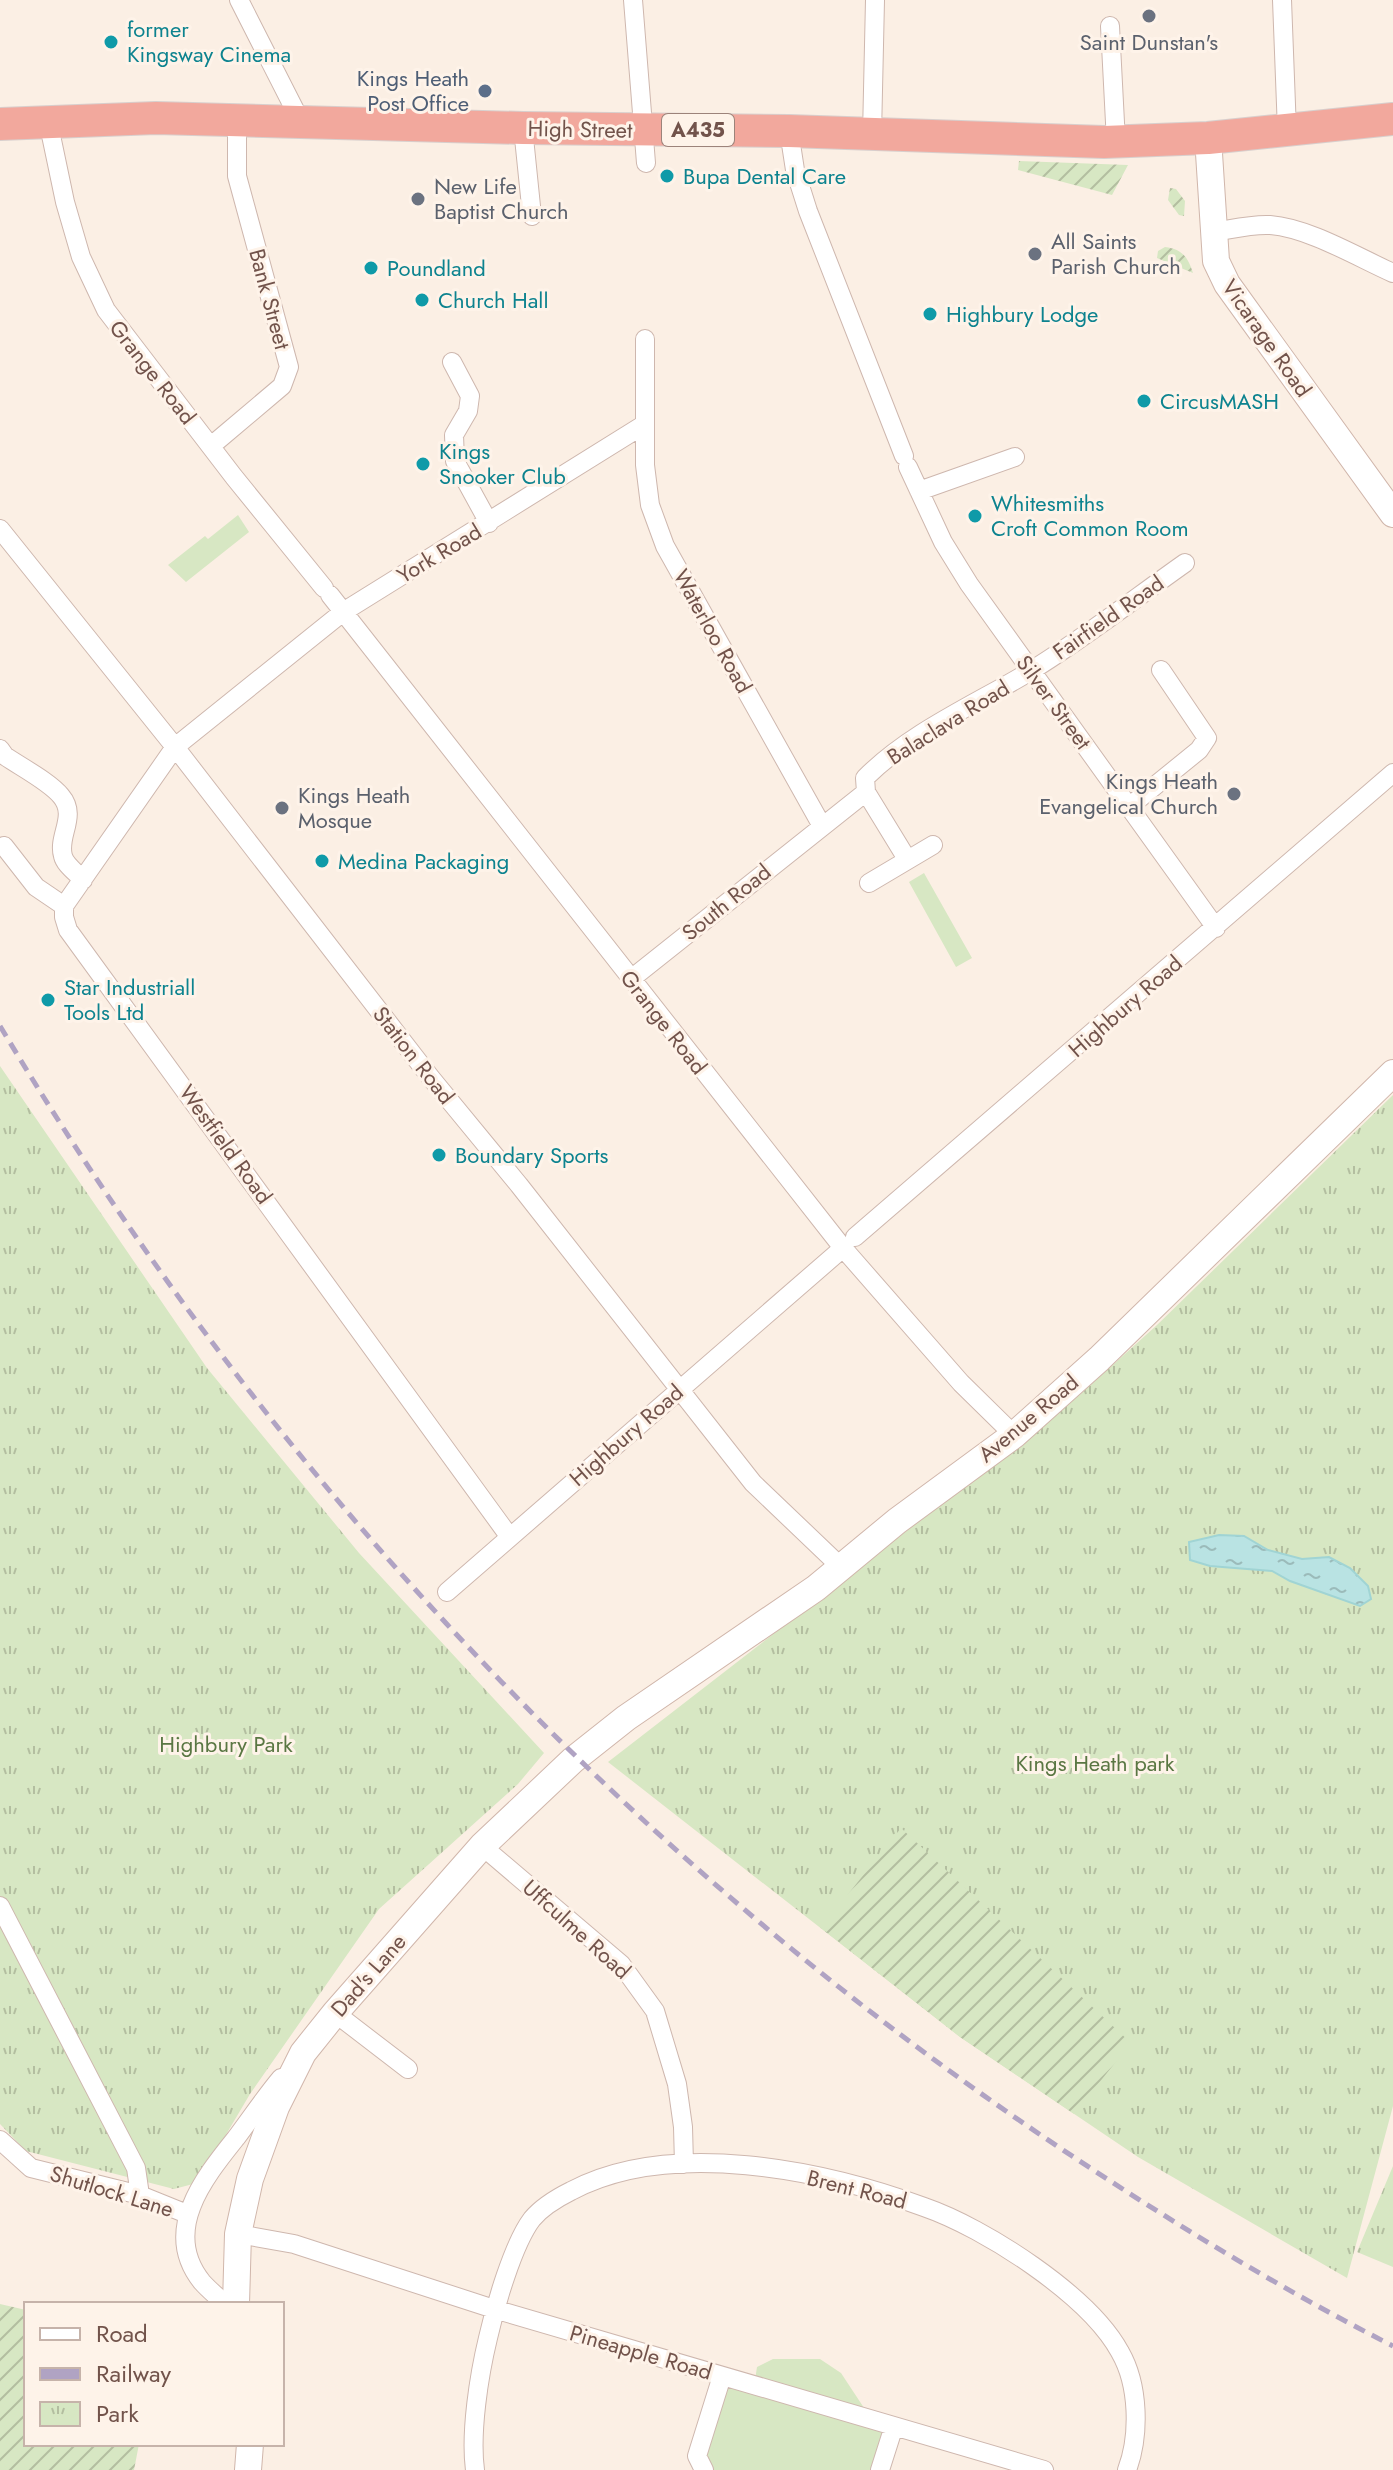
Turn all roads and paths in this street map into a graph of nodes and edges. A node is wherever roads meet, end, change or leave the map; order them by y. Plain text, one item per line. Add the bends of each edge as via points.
1 (239, 0) edge
2 (633, 0) edge
3 (875, 0) edge
4 (1282, 0) edge
5 (1110, 26) dead end
6 (237, 119) junction
7 (1393, 119) edge
8 (48, 121) junction
9 (301, 122) junction
10 (0, 124) edge
11 (523, 128) junction
12 (644, 129) junction
13 (789, 131) junction
14 (1287, 131) junction
15 (872, 135) junction
16 (1208, 138) junction
17 (1116, 142) junction
18 (646, 163) dead end
19 (532, 216) dead end
20 (1214, 232) junction
21 (1393, 273) edge
22 (645, 339) dead end
23 (452, 362) dead end
24 (645, 424) junction
25 (211, 446) junction
26 (1015, 457) dead end
27 (919, 491) junction
28 (1393, 514) edge
29 (489, 523) junction
30 (0, 529) edge
31 (1185, 563) dead end
32 (343, 612) junction
33 (1161, 670) dead end
34 (1031, 671) junction
35 (175, 747) junction
36 (0, 749) edge
37 (1393, 773) edge
38 (866, 792) junction
39 (1130, 806) junction
40 (822, 826) junction
41 (933, 845) dead end
42 (4, 846) dead end
43 (907, 859) junction
44 (83, 880) junction
45 (869, 883) dead end
46 (64, 906) junction
47 (1216, 928) junction
48 (631, 979) junction
49 (1393, 1073) edge
50 (849, 1243) junction
51 (679, 1390) junction
52 (1014, 1435) junction
53 (509, 1536) junction
54 (842, 1568) junction
55 (447, 1592) dead end
56 (626, 1718) joint
57 (482, 1846) junction
58 (0, 1906) edge
59 (335, 2013) junction
60 (303, 2053) junction
61 (408, 2069) dead end
62 (0, 2140) edge
63 (684, 2164) junction
64 (140, 2195) junction
65 (187, 2214) junction
66 (238, 2234) junction
67 (223, 2302) edge
68 (236, 2302) edge
69 (494, 2309) junction
70 (722, 2376) junction
71 (894, 2426) junction
72 (250, 2446) edge
73 (248, 2470) edge
74 (475, 2470) edge
75 (704, 2470) edge
76 (880, 2470) edge
77 (1044, 2470) edge
78 (1127, 2470) edge

1 - 9 street
2 - 12 street
3 - 15 street
4 - 14 street
5 - 17 street
6 - 8 highway, High Street / A435
6 - 9 highway, High Street / A435
6 - 25 street, Bank Street via 237,176 289,367 282,386
7 - 14 highway, A435
8 - 10 highway, High Street / A435
8 - 25 street, Grange Road via 81,257 106,310
9 - 11 highway, High Street / A435
11 - 12 highway, High Street / A435
11 - 19 street
12 - 13 highway, High Street / A435
12 - 18 street
13 - 15 highway, High Street / A435
13 - 27 street, Silver Street via 808,211
14 - 16 highway, A435
15 - 17 highway, High Street / A435
16 - 17 highway, High Street / A435
16 - 20 street, Vicarage Road
20 - 21 street via 1252,225 1296,230
20 - 28 street, Vicarage Road via 1216,261 1227,284
22 - 24 street
23 - 29 street via 470,396 454,435 455,461
24 - 29 street, York Road
24 - 40 street, Waterloo Road via 650,505 665,546
25 - 32 street, Grange Road
26 - 27 street
27 - 34 street, Silver Street via 969,584
29 - 32 street, York Road
30 - 35 street, Station Road
31 - 34 street, Fairfield Road
32 - 35 street, York Road
32 - 48 street, Grange Road
33 - 39 street via 1207,738
34 - 38 street, Balaclava Road via 948,717 878,765 865,778
34 - 39 street, Silver Street
35 - 44 street
35 - 51 street, Station Road
36 - 44 street via 61,795 69,821 63,860
37 - 47 street, Highbury Road
38 - 40 street, South Road
38 - 43 street
39 - 47 street, Silver Street
40 - 48 street, South Road
41 - 43 street
42 - 46 street via 36,887
43 - 45 street
44 - 46 street
46 - 53 street, Westfield Road via 68,930
47 - 50 street, Highbury Road
48 - 50 street, Grange Road
49 - 52 street, Avenue Road
50 - 51 street, Highbury Road
50 - 52 street, Grange Road via 961,1383
51 - 53 street, Highbury Road
51 - 54 street, Station Road via 753,1483
52 - 54 street, Avenue Road
53 - 55 street, Highbury Road
54 - 56 street, Avenue Road
56 - 57 street, Dad's Lane
57 - 59 street, Dad's Lane
57 - 63 street, Uffculme Road via 621,1964 655,2011 677,2084
58 - 64 street via 136,2168
59 - 60 street, Dad's Lane
59 - 61 street
60 - 65 street, Shutlock Lane via 204,2178
60 - 66 street, Dad's Lane via 266,2131
62 - 64 street, Shutlock Lane via 31,2168
63 - 69 street, Brent Road via 624,2170 595,2178 556,2199 532,2220
63 - 78 street, Brent Road via 737,2164 842,2181 926,2207 1032,2265 1092,2315 1123,2356 1135,2417
64 - 65 street, Shutlock Lane
65 - 67 street, Shutlock Lane via 186,2242 194,2268
66 - 68 street, Dad's Lane
66 - 69 street, Pineapple Road via 294,2244
69 - 70 street, Pineapple Road
69 - 74 street, Brent Road via 477,2404
70 - 71 street, Pineapple Road
70 - 75 street via 697,2456
71 - 76 street
71 - 77 street, Pineapple Road
72 - 73 street

